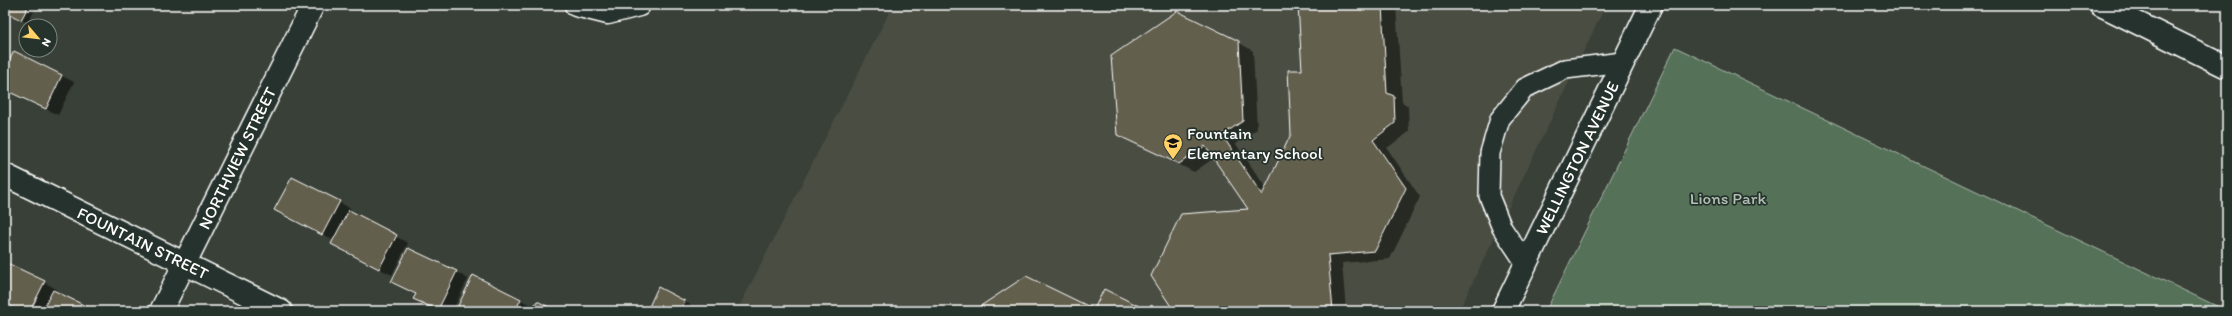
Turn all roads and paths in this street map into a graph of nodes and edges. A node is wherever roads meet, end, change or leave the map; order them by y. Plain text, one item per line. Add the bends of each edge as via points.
1 (313, 5) edge
2 (576, 5) edge
3 (1652, 5) edge
4 (2101, 5) edge
5 (638, 6) edge
6 (1624, 62) junction
7 (2227, 66) edge
8 (5, 175) edge
9 (185, 264) junction
10 (1526, 264) junction
11 (161, 311) edge
12 (281, 311) edge
13 (1503, 311) edge

1 - 9 street, NORTHVIEW STREET
2 - 5 street via 608,13
3 - 6 street, WELLINGTON AVENUE
4 - 7 street
6 - 10 street, WELLINGTON AVENUE
6 - 10 lane via 1565,69 1526,88 1500,119 1490,153 1489,196 1502,228
8 - 9 street, FOUNTAIN STREET
9 - 11 street, NORTHVIEW STREET
9 - 12 street, FOUNTAIN STREET
10 - 13 street, WELLINGTON AVENUE

